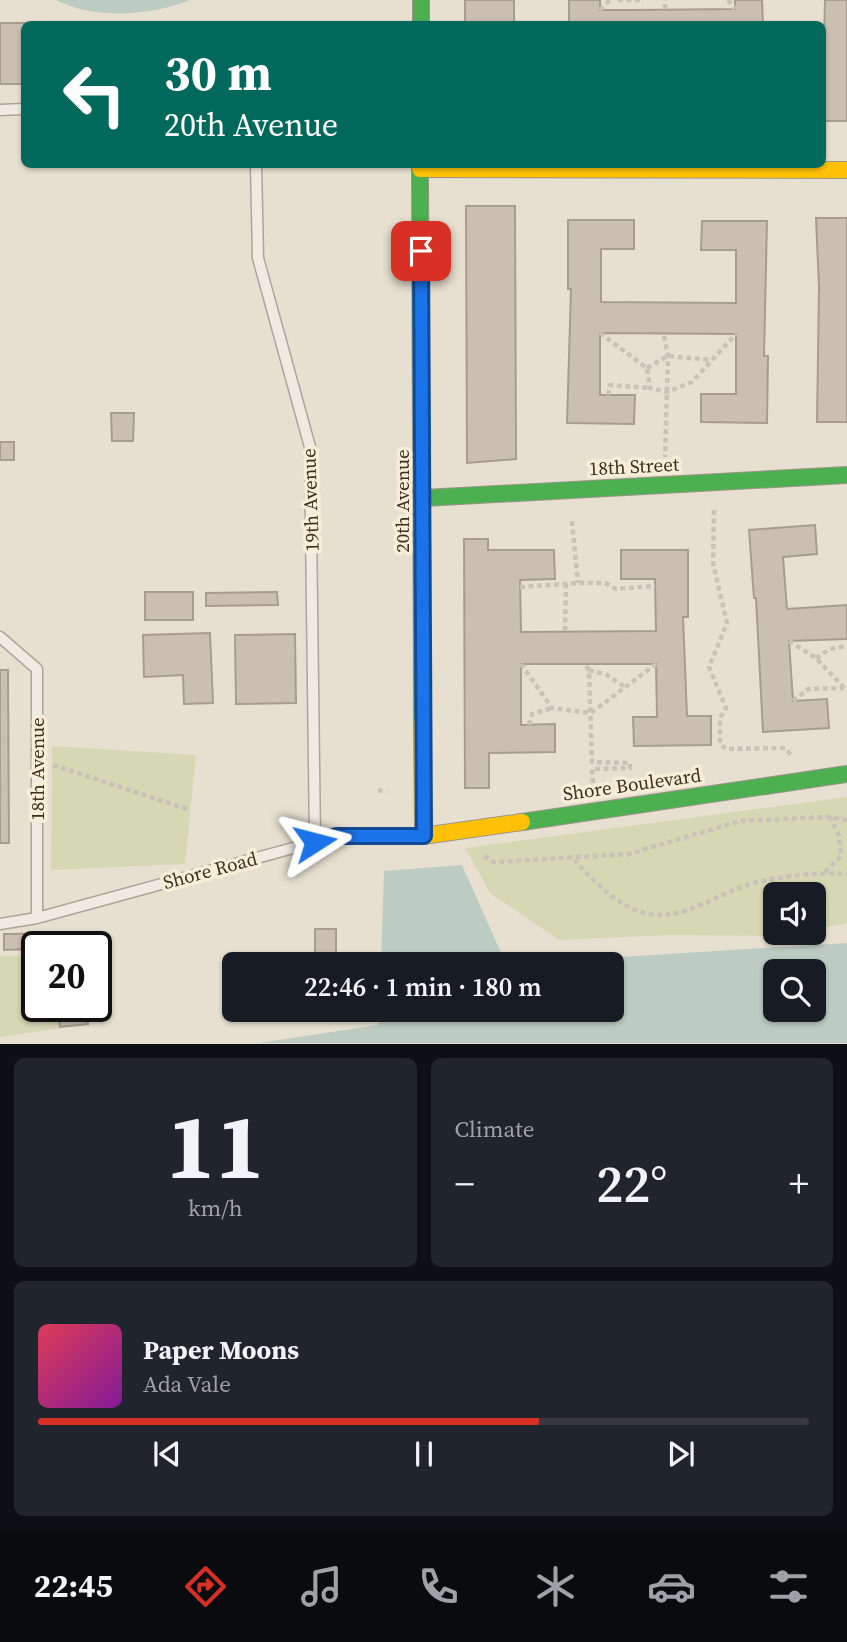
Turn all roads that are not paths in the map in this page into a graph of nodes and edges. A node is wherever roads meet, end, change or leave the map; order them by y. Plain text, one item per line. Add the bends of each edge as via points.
1 (421, 0) edge
2 (421, 21) edge
3 (21, 109) edge
4 (0, 110) edge
5 (256, 168) edge
6 (420, 168) edge
7 (562, 168) edge
8 (847, 170) edge
9 (847, 475) edge
10 (424, 498) junction
11 (0, 637) edge
12 (847, 774) edge
13 (424, 836) junction
14 (315, 842) junction
15 (37, 918) junction
16 (0, 924) edge

1 - 2 street
3 - 4 lane
5 - 14 lane, 19th Avenue via 258,258 310,447
6 - 10 street, 20th Avenue
7 - 8 street
9 - 10 street, 18th Street
10 - 13 street, 20th Avenue
11 - 15 lane, 18th Avenue via 37,669
12 - 13 street, Shore Boulevard
13 - 14 lane, Shore Road via 337,836
14 - 15 lane, Shore Road
15 - 16 lane, Shore Road

